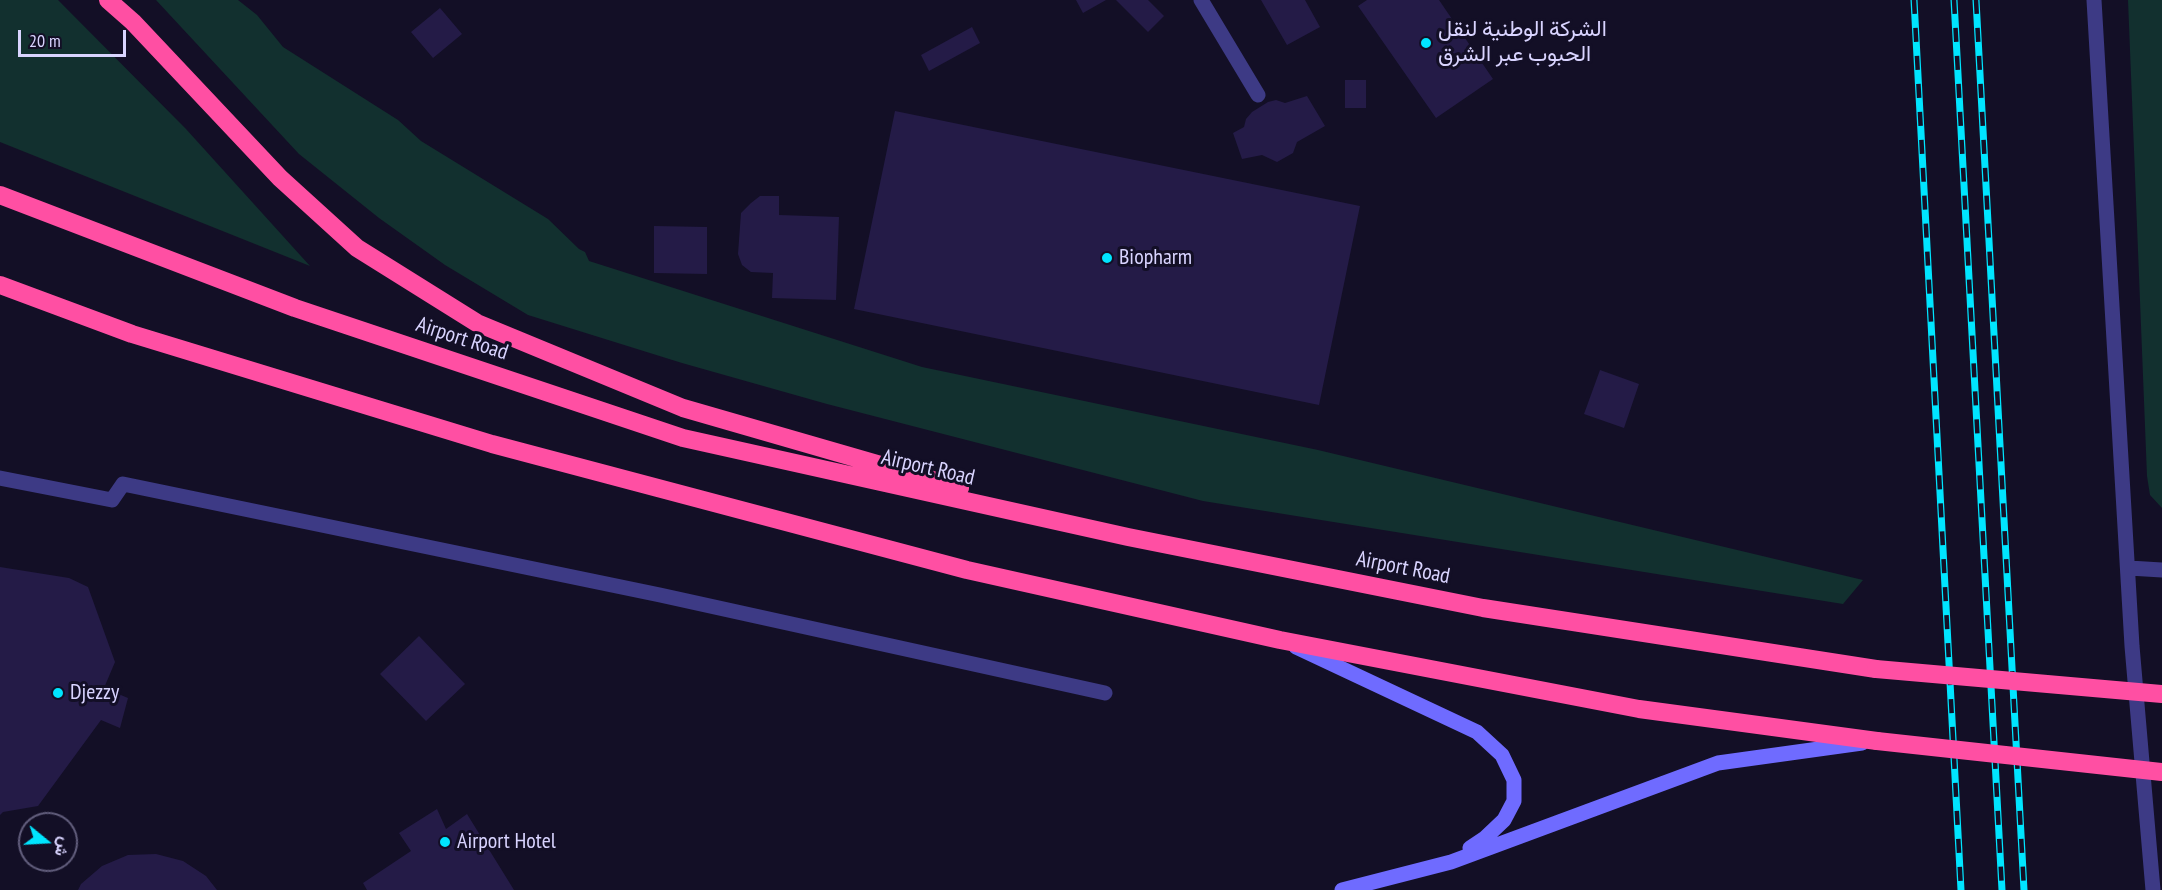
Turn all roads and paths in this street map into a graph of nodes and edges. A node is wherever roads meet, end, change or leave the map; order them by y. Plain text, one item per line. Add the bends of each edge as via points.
1 (108, 0) edge
2 (1201, 0) edge
3 (2094, 0) edge
4 (1258, 95) dead end
5 (0, 195) edge
6 (0, 285) edge
7 (0, 478) edge
8 (1128, 537) junction
9 (2129, 568) junction
10 (2162, 570) edge
11 (1280, 640) junction
12 (1105, 693) dead end
13 (2162, 694) edge
14 (1876, 741) junction
15 (2162, 772) edge
16 (1450, 862) junction
17 (1342, 890) edge
18 (2153, 890) edge

1 - 8 highway via 280,178 357,248 477,323 683,408
2 - 4 lane
3 - 9 lane
5 - 8 highway, Airport Road via 295,308 684,438
6 - 11 highway via 132,334 492,444 967,570
7 - 12 lane via 112,500 123,484 660,595
8 - 13 highway, Airport Road, bridge via 1484,609 1876,669
9 - 10 lane
9 - 18 lane
11 - 14 highway via 1639,709
11 - 16 main road via 1477,732 1502,755 1514,780 1514,801 1504,820
14 - 15 highway, bridge
14 - 16 main road via 1718,762
16 - 17 main road

